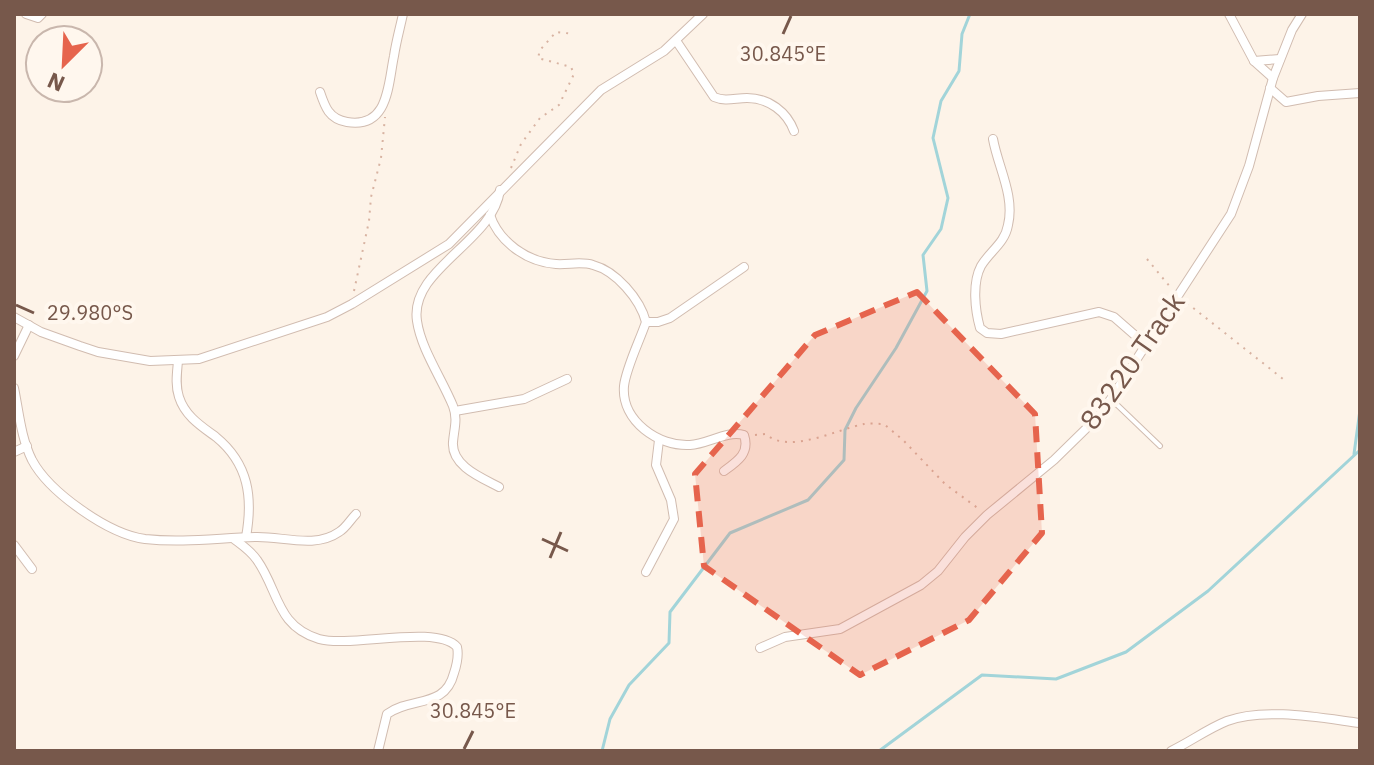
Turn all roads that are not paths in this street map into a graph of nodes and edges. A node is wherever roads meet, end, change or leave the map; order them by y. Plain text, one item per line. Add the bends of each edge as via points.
1 (26, 14) edge
2 (42, 14) edge
3 (403, 14) edge
4 (703, 14) edge
5 (1229, 14) edge
6 (1302, 14) edge
7 (677, 42) junction
8 (1280, 59) junction
9 (1254, 61) junction
10 (1273, 78) junction
11 (1270, 88) junction
12 (320, 92) dead end
13 (1360, 93) edge
14 (794, 131) dead end
15 (993, 139) dead end
16 (500, 189) junction
17 (490, 215) junction
18 (744, 267) dead end
19 (14, 317) edge
20 (646, 322) junction
21 (29, 325) junction
22 (1145, 344) junction
23 (14, 356) edge
24 (178, 361) junction
25 (567, 379) dead end
26 (14, 388) edge
27 (1111, 399) junction
28 (455, 411) junction
29 (659, 440) junction
30 (27, 446) junction
31 (1160, 446) dead end
32 (14, 452) edge
33 (724, 471) dead end
34 (499, 487) dead end
35 (356, 514) dead end
36 (246, 537) junction
37 (233, 538) junction
38 (14, 545) edge
39 (32, 569) dead end
40 (646, 572) dead end
41 (760, 648) dead end
42 (1360, 723) edge
43 (378, 751) edge
44 (1171, 751) edge

1 - 2 street
3 - 12 street via 384,106 374,116 343,122 326,109
4 - 7 street
5 - 9 street
6 - 8 street, 83220 Track
7 - 14 street via 714,97 774,106
7 - 16 street via 601,90
8 - 9 street
8 - 10 street, 83220 Track
9 - 10 street
10 - 11 street, 83220 Track
11 - 13 street via 1286,102
11 - 22 street, 83220 Track via 1237,199
15 - 22 street via 1010,215 1003,239 978,274 980,328 1001,334 1099,312 1114,317
16 - 17 street
16 - 24 street via 449,244 352,304 310,324
17 - 20 street via 502,238 534,258 604,269 634,297
17 - 28 street via 431,280 416,309 423,343
18 - 20 street via 670,318
19 - 21 street
20 - 29 street via 624,386 632,415
21 - 23 street
21 - 24 street via 98,352
22 - 27 street, 83220 Track
24 - 36 street via 177,390 183,408 230,449 245,474 250,499
25 - 28 street via 524,399
26 - 30 street
27 - 31 lane
27 - 41 street, 83220 Track via 1072,444 987,515 938,571 913,590 840,629 785,637
28 - 34 street via 455,455 470,471
29 - 33 street via 690,445 738,433 746,436 744,455
29 - 40 street via 656,465 674,519
30 - 32 street
30 - 37 street via 53,487 120,531 142,539
35 - 36 street via 341,531 323,539
36 - 37 street
37 - 43 street via 258,561 283,614 303,633 333,641 444,640 457,647 448,689 387,714
38 - 39 street
42 - 44 street via 1306,716 1239,717

